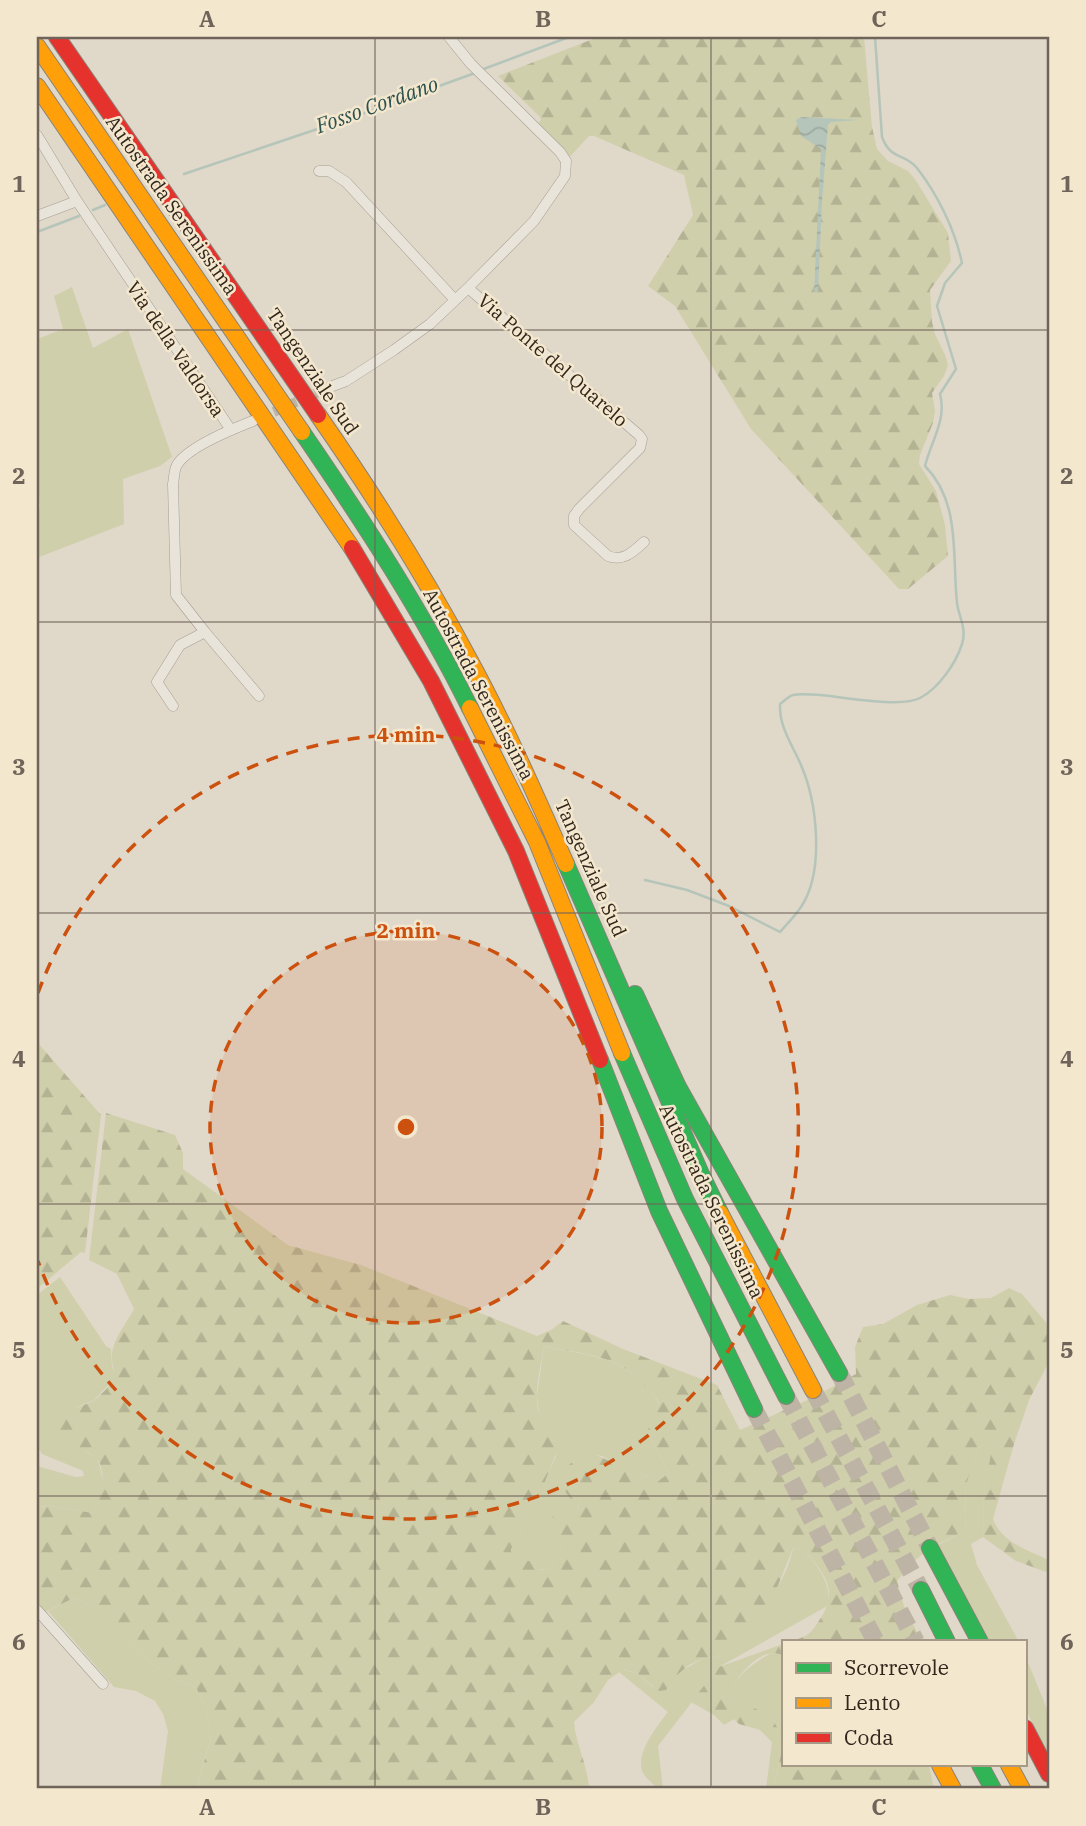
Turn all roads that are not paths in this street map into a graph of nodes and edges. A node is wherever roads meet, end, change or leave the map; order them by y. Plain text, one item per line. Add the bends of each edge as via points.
1 (57, 37) edge
2 (71, 37) edge
3 (449, 37) edge
4 (37, 46) edge
5 (37, 86) edge
6 (37, 135) edge
7 (319, 171) dead end
8 (77, 201) junction
9 (37, 216) edge
10 (468, 288) junction
11 (455, 300) junction
12 (330, 387) tunnel mouth
13 (254, 421) tunnel mouth
14 (230, 430) junction
15 (644, 542) dead end
16 (205, 632) junction
17 (259, 696) dead end
18 (173, 706) dead end
19 (839, 1373) tunnel mouth
20 (813, 1390) tunnel mouth
21 (786, 1396) tunnel mouth
22 (754, 1409) tunnel mouth
23 (930, 1548) tunnel mouth
24 (921, 1590) tunnel mouth
25 (37, 1611) edge
26 (946, 1640) edge
27 (979, 1640) edge
28 (103, 1684) dead end
29 (1026, 1730) edge
30 (941, 1766) edge
31 (981, 1766) edge
32 (1010, 1766) edge
33 (1049, 1774) edge
34 (953, 1789) edge
35 (993, 1789) edge
36 (1022, 1789) edge

1 - 20 highway, Tangenziale Sud via 340,447 470,660 531,782 701,1174
2 - 19 highway, Tangenziale Sud via 417,547 536,765 678,1087
3 - 10 street, Via Ponte del Quarelo via 566,161 566,171 534,221
4 - 21 highway, Autostrada Serenissima via 330,474 452,671 537,842 685,1199
5 - 22 highway via 303,474 371,577 431,681 516,851 659,1211
6 - 8 street, Via della Valdorsa
7 - 11 street, Via Ponte del Quarelo via 330,171 346,182
8 - 9 street
8 - 14 street, Via della Valdorsa
10 - 11 street, Via Ponte del Quarelo
10 - 15 street, Via Ponte del Quarelo via 642,439 640,447 579,509 574,525 614,558 624,557
11 - 12 street, Via Ponte del Quarelo via 394,350
13 - 14 street
14 - 16 street, Via della Valdorsa via 184,456 173,484 176,595
16 - 17 street, Via della Valdorsa
16 - 18 street via 180,645 157,682
23 - 27 highway
24 - 26 highway
25 - 28 street
29 - 33 highway
30 - 34 highway
31 - 35 highway
32 - 36 highway

